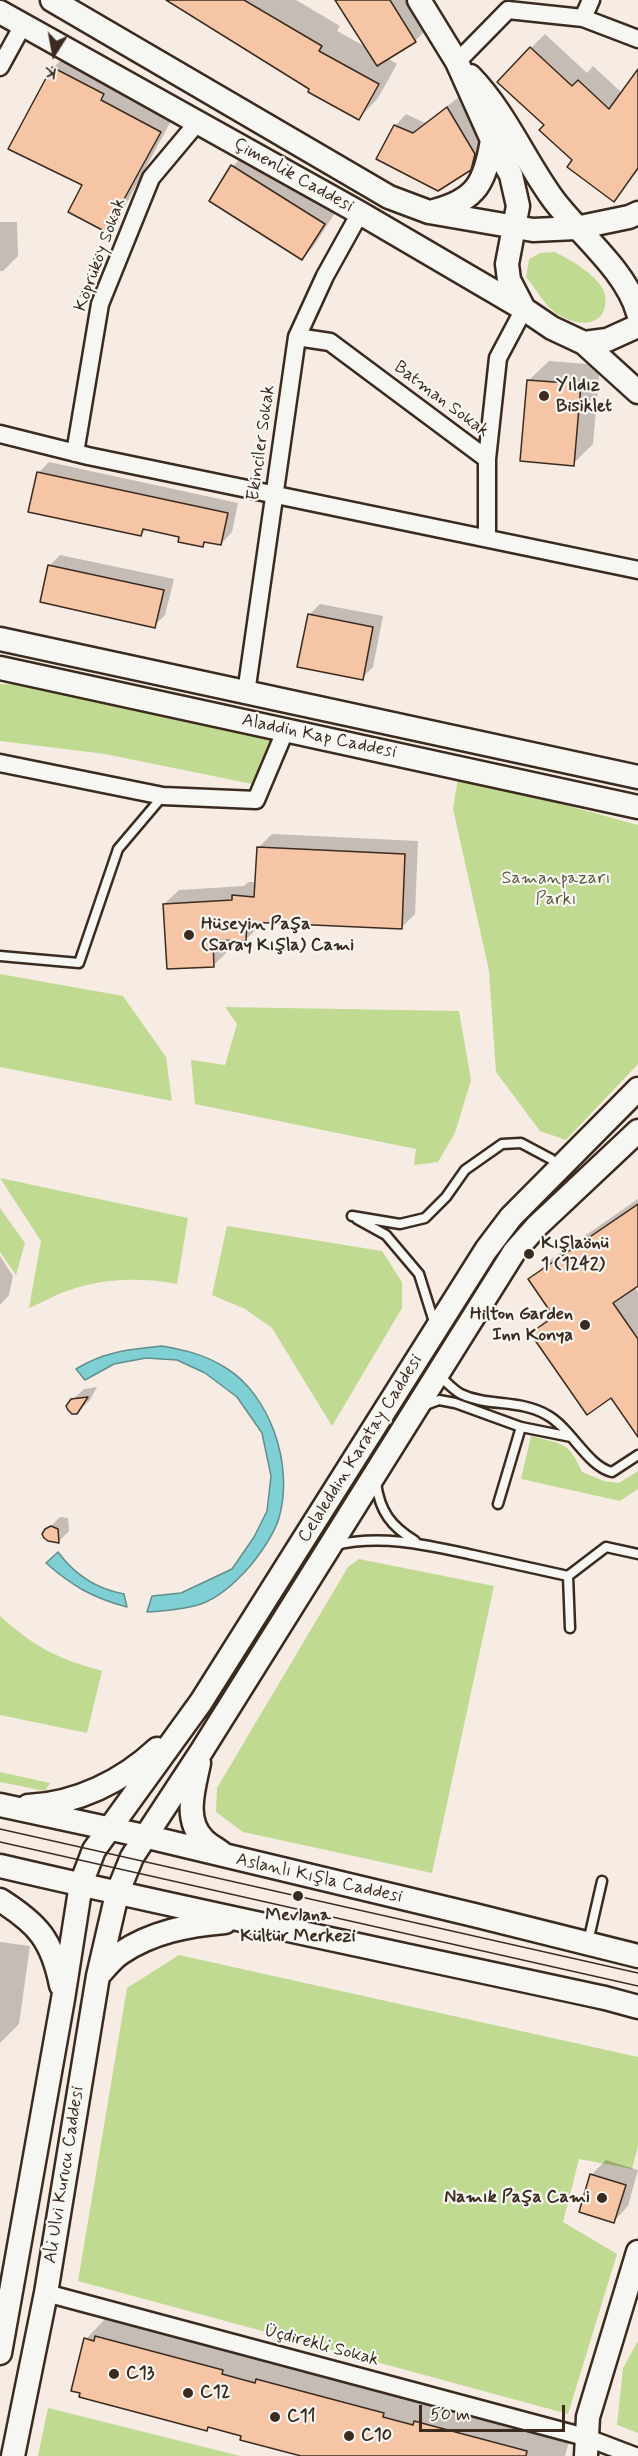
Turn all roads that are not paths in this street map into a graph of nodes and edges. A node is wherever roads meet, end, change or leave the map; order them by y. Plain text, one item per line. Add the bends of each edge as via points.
1 (52, 0) edge
2 (419, 0) edge
3 (591, 0) edge
4 (0, 12) edge
5 (583, 18) junction
6 (23, 25) junction
7 (638, 39) edge
8 (456, 62) junction
9 (0, 67) edge
10 (197, 123) junction
11 (492, 140) junction
12 (429, 212) junction
13 (360, 213) junction
14 (638, 213) edge
15 (514, 227) junction
16 (576, 228) junction
17 (524, 309) junction
18 (638, 313) edge
19 (638, 326) edge
20 (297, 336) junction
21 (585, 344) junction
22 (638, 392) edge
23 (0, 434) edge
24 (75, 453) junction
25 (487, 459) junction
26 (274, 494) junction
27 (487, 537) junction
28 (638, 570) edge
29 (0, 639) edge
30 (0, 668) edge
31 (246, 693) junction
32 (286, 729) junction
33 (0, 764) edge
34 (638, 777) edge
35 (163, 796) junction
36 (638, 807) edge
37 (0, 956) edge
38 (638, 1089) edge
39 (638, 1131) edge
40 (559, 1167) junction
41 (436, 1329) junction
42 (437, 1373) junction
43 (414, 1410) junction
44 (521, 1426) junction
45 (574, 1438) junction
46 (638, 1455) edge
47 (375, 1473) junction
48 (498, 1504) dead end
49 (418, 1543) junction
50 (329, 1546) junction
51 (638, 1554) edge
52 (568, 1576) junction
53 (570, 1628) dead end
54 (201, 1702) junction
55 (201, 1752) junction
56 (3, 1806) edge
57 (110, 1830) junction
58 (144, 1836) junction
59 (229, 1858) junction
60 (0, 1866) edge
61 (602, 1881) dead end
62 (81, 1884) junction
63 (117, 1894) junction
64 (0, 1900) edge
65 (250, 1920) junction
66 (588, 1944) junction
67 (638, 1956) edge
68 (98, 1976) junction
69 (63, 1999) junction
70 (638, 2007) edge
71 (638, 2253) edge
72 (6, 2290) edge
73 (638, 2291) edge
74 (46, 2293) junction
75 (619, 2315) junction
76 (0, 2353) edge
77 (586, 2447) edge
78 (13, 2456) edge
79 (635, 2456) edge

1 - 12 main road, Çimenlik Caddesi via 389,197
2 - 8 main road
3 - 5 street
4 - 6 main road, Çimenlik Caddesi
5 - 7 street
5 - 8 street via 508,10
6 - 9 street
6 - 10 main road, Çimenlik Caddesi
8 - 11 main road
8 - 16 main road via 498,111
10 - 13 main road, Çimenlik Caddesi
10 - 24 street, Köprüköy Sokak via 151,178 100,304
11 - 12 main road via 487,170 478,186 453,206
11 - 15 main road via 516,193
12 - 15 main road, Çimenlik Caddesi
13 - 17 main road, Çimenlik Caddesi
13 - 20 street, Ekinciler Sokak
14 - 16 main road, Çimenlik Caddesi
15 - 16 main road, Çimenlik Caddesi via 551,231
15 - 17 main road via 509,246 509,280
16 - 18 main road via 616,272
17 - 21 main road, Çimenlik Caddesi
17 - 25 street, Batman Sokak via 498,358
19 - 21 main road via 607,340
20 - 25 street, Batman Sokak via 330,342
20 - 26 street, Ekinciler Sokak
21 - 22 main road, Çimenlik Caddesi
23 - 24 street
24 - 26 street
25 - 27 street
26 - 27 street
26 - 31 street, Ekinciler Sokak
27 - 28 street
29 - 31 main road, Aladdin Kap Caddesi
30 - 32 main road, Aladdin Kap Caddesi
31 - 34 main road, Aladdin Kap Caddesi
32 - 35 street via 256,800
32 - 36 main road, Aladdin Kap Caddesi
33 - 35 street
35 - 37 lane via 118,849 80,963
38 - 40 main road, Celaleddin Karatay Caddesi
39 - 42 main road, Celaleddin Karatay Caddesi via 514,1252
40 - 41 main road, Celaleddin Karatay Caddesi via 499,1233
40 - 41 lane via 521,1143 502,1144 465,1170 425,1218 400,1224 352,1216 386,1235 419,1274
41 - 54 main road, Celaleddin Karatay Caddesi
42 - 43 main road, Celaleddin Karatay Caddesi
42 - 45 lane via 459,1393 525,1405 548,1415
43 - 44 lane via 439,1400
43 - 47 main road, Celaleddin Karatay Caddesi
44 - 45 lane
44 - 48 lane
45 - 46 lane via 601,1469 612,1472
47 - 49 lane via 379,1502 390,1520 395,1528
47 - 50 main road, Celaleddin Karatay Caddesi
49 - 50 lane via 382,1539
49 - 52 lane
50 - 55 main road, Celaleddin Karatay Caddesi
51 - 52 lane via 606,1547
52 - 53 lane
54 - 56 main road via 163,1744 124,1776 70,1800 48,1805
54 - 57 main road, Celaleddin Karatay Caddesi
55 - 58 main road, Celaleddin Karatay Caddesi
55 - 59 main road via 191,1802 193,1825 203,1840
56 - 57 main road, Aslanlı Kışla Caddesi
57 - 58 main road, Aslanlı Kışla Caddesi
57 - 62 main road, Celaleddin Karatay Caddesi via 94,1850
58 - 59 main road, Aslanlı Kışla Caddesi
58 - 63 main road, Celaleddin Karatay Caddesi
59 - 66 main road, Aslanlı Kışla Caddesi
60 - 62 main road
61 - 66 lane
62 - 63 main road
62 - 69 main road, Ali Ulvi Kurucu Caddesi
63 - 65 main road
63 - 68 main road, Ali Ulvi Kurucu Caddesi
64 - 69 main road via 44,1936 56,1958
65 - 68 main road via 158,1934 120,1953
65 - 70 main road
66 - 67 main road, Aslanlı Kışla Caddesi
68 - 74 main road, Ali Ulvi Kurucu Caddesi
69 - 72 main road, Ali Ulvi Kurucu Caddesi
71 - 75 main road
72 - 76 main road, Ali Ulvi Kurucu Caddesi
73 - 75 main road
74 - 77 street, Üçdirekli Sokak
74 - 78 main road, Ali Ulvi Kurucu Caddesi
75 - 77 main road via 588,2417
77 - 79 street, Üçdirekli Sokak

